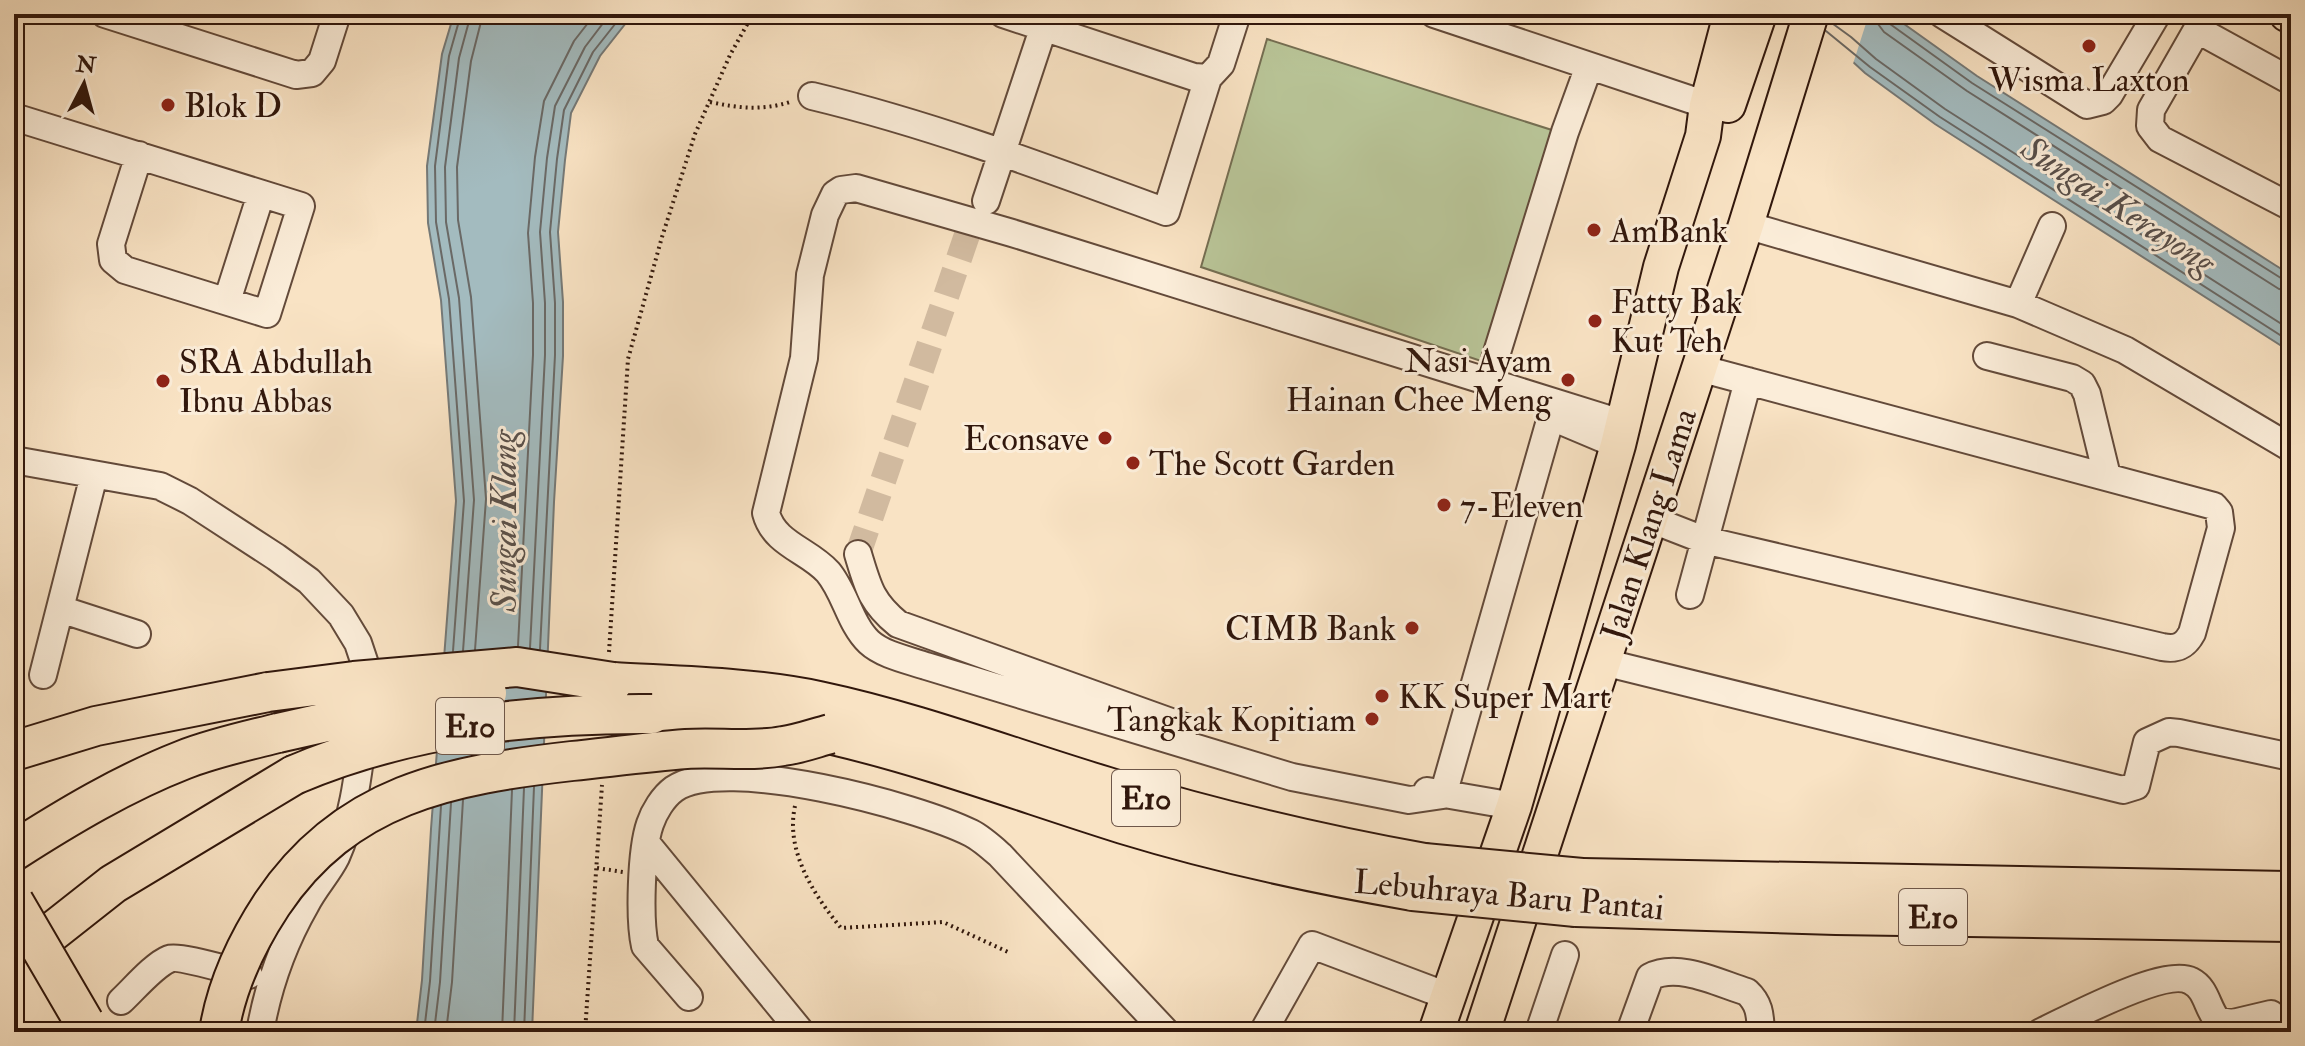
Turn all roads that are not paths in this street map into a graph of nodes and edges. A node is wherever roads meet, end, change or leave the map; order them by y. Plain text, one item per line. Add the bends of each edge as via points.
1 (105, 14) edge
2 (337, 14) edge
3 (1003, 14) edge
4 (1237, 14) edge
5 (1434, 14) edge
6 (1811, 14) edge
7 (1942, 14) edge
8 (2157, 14) edge
9 (1046, 21) edge
10 (2202, 22) edge
11 (1742, 23) edge
12 (1589, 66) junction
13 (1208, 78) junction
14 (2291, 81) edge
15 (812, 96) road end
16 (14, 117) edge
17 (1705, 120) junction
18 (1002, 152) junction
19 (139, 155) junction
20 (261, 194) junction
21 (986, 201) dead end
22 (2291, 207) edge
23 (1746, 225) junction
24 (2052, 226) dead end
25 (967, 235) dead end
26 (227, 301) junction
27 (2018, 304) junction
28 (1987, 356) dead end
29 (1495, 359) dead end
30 (1699, 368) junction
31 (1748, 381) junction
32 (1554, 410) junction
33 (1621, 434) junction
34 (2291, 448) edge
35 (14, 460) edge
36 (94, 475) junction
37 (2107, 476) junction
38 (1650, 519) junction
39 (1704, 540) junction
40 (858, 554) tunnel mouth
41 (1690, 595) dead end
42 (60, 609) junction
43 (137, 634) dead end
44 (1603, 662) junction
45 (611, 669) junction
46 (43, 675) dead end
47 (830, 734) junction
48 (14, 751) edge
49 (2291, 757) edge
50 (1443, 795) junction
51 (1514, 806) junction
52 (647, 844) junction
53 (14, 851) edge
54 (1419, 877) junction
55 (2291, 891) edge
56 (1579, 892) junction
57 (14, 902) edge
58 (2291, 922) edge
59 (1565, 955) dead end
60 (14, 962) edge
61 (14, 979) edge
62 (272, 980) junction
63 (689, 997) dead end
64 (1450, 997) junction
65 (121, 1001) dead end
66 (2271, 1014) dead end
67 (88, 1029) edge
68 (45, 1032) edge
69 (219, 1032) edge
70 (260, 1032) edge
71 (801, 1032) edge
72 (1166, 1032) edge
73 (1263, 1032) edge
74 (1436, 1032) edge
75 (1482, 1032) edge
76 (1539, 1032) edge
77 (1630, 1032) edge
78 (1761, 1032) edge
79 (2041, 1032) edge

1 - 2 street via 296,75 312,73 322,61
3 - 9 street
4 - 13 street via 1221,64
5 - 12 street
6 - 23 main road, Jalan Klang Lama
7 - 8 street via 2087,105 2109,95
9 - 13 street
9 - 18 street
10 - 14 street
10 - 22 street via 2151,110 2150,126 2160,139
11 - 17 main road via 1726,111
12 - 17 street
12 - 29 street
13 - 18 street via 1166,212
15 - 18 street
16 - 19 street
17 - 33 main road, Jalan Klang Lama via 1661,267
18 - 21 street
19 - 20 street
19 - 26 street via 111,244 113,260 125,270
20 - 26 street
20 - 26 street via 301,206 267,314
23 - 27 street
23 - 30 main road, Jalan Klang Lama
24 - 27 street
25 - 32 street via 1034,250
27 - 34 street via 2125,350
28 - 37 street via 2082,384
30 - 31 street
30 - 38 main road, Jalan Klang Lama
31 - 37 street
31 - 39 street
32 - 33 street
32 - 50 street
32 - 50 street via 1012,233 856,188 835,194 825,215 810,275 804,358 766,513 780,538 827,572 866,640 926,666 1292,777 1409,800
33 - 51 main road, Jalan Klang Lama
35 - 36 street
36 - 42 street
36 - 62 street via 160,486 190,501 309,581 341,615 358,643 367,670 355,795 336,857 306,902
37 - 39 street via 2206,503 2219,512 2221,528 2192,633 2182,646 2167,648 2103,634
38 - 39 street
38 - 44 main road, Jalan Klang Lama
39 - 41 street
40 - 50 street via 869,593 898,624 1249,750
42 - 43 street
42 - 46 street
44 - 49 street via 2123,790 2136,786 2147,742 2169,732
44 - 75 main road, Jalan Klang Lama
45 - 48 highway, bridge via 517,667 268,692 96,726
45 - 53 highway, Lebuhraya Baru Pantai / E10, bridge via 380,710 183,760 59,822
45 - 54 highway, Lebuhraya Baru Pantai / E10 via 872,714 1113,789 1346,849
47 - 54 highway, Lebuhraya Baru Pantai / E10 via 1209,849 1345,879
47 - 60 highway, Lebuhraya Baru Pantai / E10, bridge via 652,714 549,716 381,744 294,775 113,884
47 - 69 highway, bridge via 781,747 687,749 506,769 427,788 364,814 332,836 270,908 234,977
50 - 51 street
51 - 64 main road, Jalan Klang Lama
52 - 63 street via 642,936
52 - 71 street
52 - 72 street via 659,806 673,790 720,777 801,785 948,822 1000,855
54 - 56 highway, Lebuhraya Baru Pantai / E10, bridge
55 - 56 highway, Lebuhraya Baru Pantai / E10
56 - 58 highway, Lebuhraya Baru Pantai / E10 via 1836,915
57 - 67 highway, bridge
59 - 76 street
61 - 68 highway
62 - 65 street via 173,958
62 - 70 street
64 - 73 street via 1312,945
64 - 74 main road, Jalan Klang Lama
66 - 79 street via 2218,1021 2201,989 2177,978 2126,992
77 - 78 street via 1650,977 1662,970 1747,992 1760,1012

